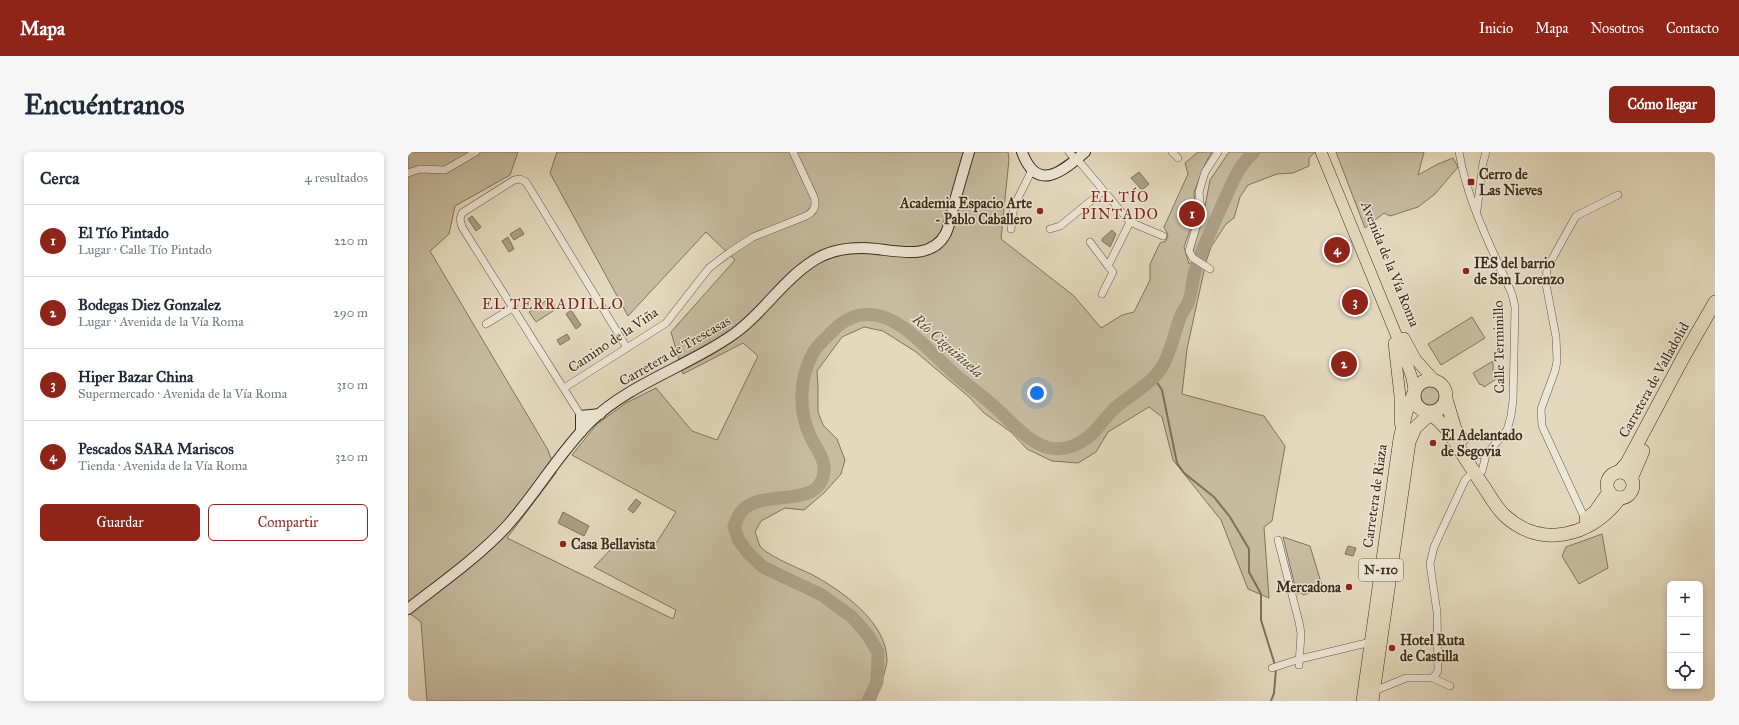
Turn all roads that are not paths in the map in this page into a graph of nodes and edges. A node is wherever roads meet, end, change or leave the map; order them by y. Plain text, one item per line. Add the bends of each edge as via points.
1 (476, 152) edge
2 (793, 152) edge
3 (969, 152) edge
4 (1022, 152) edge
5 (1172, 152) edge
6 (1218, 152) edge
7 (1321, 152) edge
8 (1328, 152) edge
9 (1459, 152) edge
10 (1486, 152) edge
11 (1077, 156) edge
12 (1178, 158) dead end
13 (1032, 170) junction
14 (408, 173) edge
15 (1103, 191) junction
16 (1618, 195) dead end
17 (1477, 212) junction
18 (1130, 222) junction
19 (1011, 229) dead end
20 (1050, 229) dead end
21 (1164, 236) dead end
22 (1090, 242) dead end
23 (1108, 266) junction
24 (1207, 268) dead end
25 (1102, 294) dead end
26 (1715, 302) edge
27 (514, 307) junction
28 (1715, 318) edge
29 (486, 324) dead end
30 (1392, 328) junction
31 (627, 348) junction
32 (1435, 381) junction
33 (564, 388) junction
34 (1414, 392) junction
35 (1446, 399) junction
36 (1428, 413) junction
37 (600, 414) junction
38 (581, 416) junction
39 (1446, 428) junction
40 (581, 432) junction
41 (1404, 441) junction
42 (1471, 454) junction
43 (1486, 455) junction
44 (1478, 471) junction
45 (1619, 472) junction
46 (1631, 479) junction
47 (1615, 495) junction
48 (1585, 519) junction
49 (1278, 540) dead end
50 (408, 609) edge
51 (1371, 642) junction
52 (1300, 662) junction
53 (1272, 668) dead end
54 (1433, 678) junction
55 (1450, 686) dead end
56 (1373, 696) edge
57 (1363, 701) edge

1 - 14 street via 445,170 420,170
2 - 31 street, Camino de la Viña via 814,197 813,211 753,237 730,252 709,268 666,323
3 - 37 street, Carretera de Trescasas via 946,233 934,246 918,252 853,248 816,258 793,276 731,336 635,390
4 - 13 street
5 - 12 street
6 - 24 street via 1205,172 1199,192 1201,211 1189,251 1193,258
7 - 30 main road, Avenida de la Vía Roma
8 - 32 main road, Avenida de la Vía Roma via 1408,346 1418,363
9 - 17 street, Calle Terminillo via 1462,169
10 - 17 street
11 - 13 street via 1060,172 1052,175 1040,175
11 - 15 street
13 - 19 street via 1014,206
15 - 18 street
15 - 20 street via 1060,226
16 - 48 street via 1576,216 1546,272 1557,361 1556,372 1543,402 1541,420
17 - 43 street, Calle Terminillo via 1512,294 1514,307 1511,416 1507,430
18 - 21 street
18 - 23 street
22 - 23 street
23 - 25 street via 1113,272
26 - 45 highway, Carretera de Valladolid via 1627,463
27 - 29 street
27 - 31 street via 460,220 465,211 514,180 520,179 525,181
27 - 33 street
28 - 46 highway, Carretera de Valladolid via 1645,446
30 - 34 main road, Avenida de la Vía Roma via 1409,368
30 - 41 main road, Avenida de la Vía Roma / N-110
31 - 33 street, Camino de la Viña
32 - 34 highway via 1423,381
32 - 35 highway via 1443,387
33 - 38 street
34 - 36 highway via 1416,406
34 - 41 highway, Carretera de Riaza / N-110 via 1406,412
35 - 36 highway via 1440,408
35 - 42 highway via 1455,429
36 - 39 highway
36 - 41 highway, Carretera de Riaza / N-110
37 - 38 street
37 - 40 street, Carretera de Trescasas
38 - 40 street
39 - 41 highway via 1437,426 1422,429
39 - 44 highway
40 - 50 street, Carretera de Trescasas via 505,529
41 - 51 highway, Carretera de Riaza / N-110
41 - 56 highway, Carretera de Riaza / N-110
42 - 43 street
42 - 44 highway
43 - 44 street, Calle Terminillo
44 - 47 highway via 1503,514 1517,525 1543,534 1564,535 1577,532 1601,518
44 - 48 highway via 1508,508 1526,521 1552,528 1572,525
44 - 54 street via 1465,480 1432,553 1430,573 1438,612 1439,655 1438,671
45 - 46 highway
45 - 47 highway via 1609,478 1607,485
46 - 47 highway via 1631,491 1624,497
47 - 48 highway
49 - 52 street via 1299,622
51 - 52 street
51 - 57 highway, Carretera de Riaza / N-110
52 - 53 street
54 - 55 street
54 - 56 street via 1406,678

